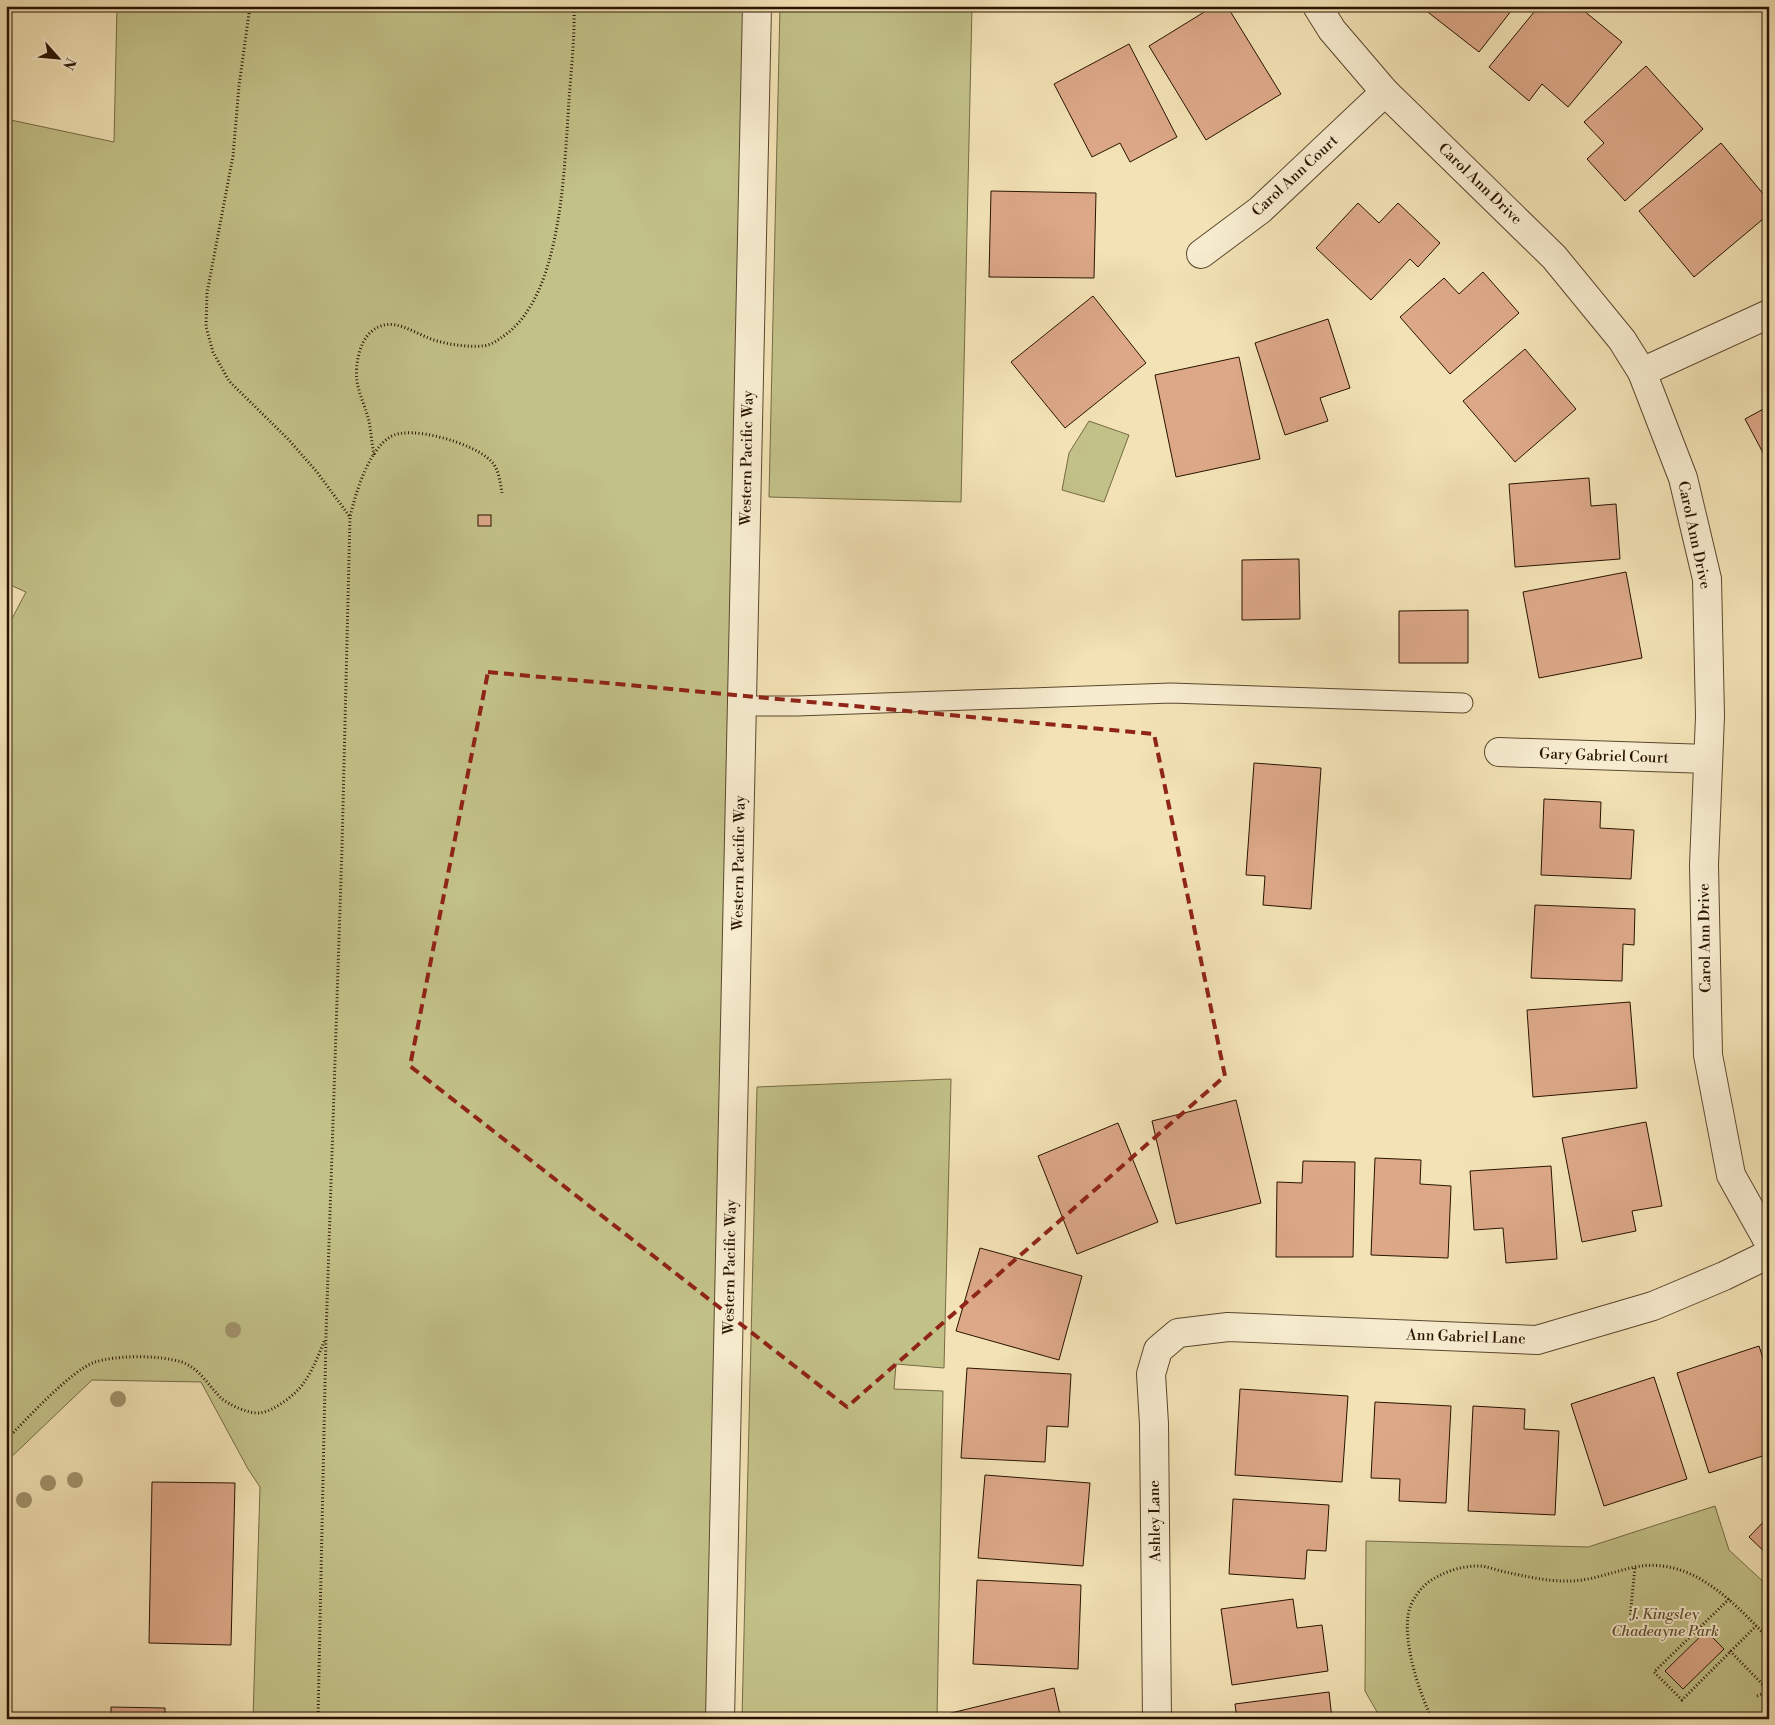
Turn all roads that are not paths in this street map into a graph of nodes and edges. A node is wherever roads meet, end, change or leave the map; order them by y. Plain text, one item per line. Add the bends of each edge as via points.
1 (757, 6) edge
2 (1317, 6) edge
3 (1384, 92) junction
4 (1201, 254) dead end
5 (1769, 314) edge
6 (1642, 372) junction
7 (1464, 703) dead end
8 (742, 706) junction
9 (1499, 752) dead end
10 (1708, 759) junction
11 (1769, 1244) edge
12 (1769, 1254) edge
13 (1178, 1333) joint
14 (720, 1719) edge
15 (1157, 1719) edge

1 - 8 street, Western Pacific Way
2 - 3 street, Carol Ann Drive via 1332,30
3 - 4 street, Carol Ann Court via 1260,210
3 - 6 street, Carol Ann Drive via 1554,257 1622,340
5 - 6 street
6 - 10 street, Carol Ann Drive via 1683,478 1707,579
7 - 8 lane via 1170,693
8 - 14 street, Western Pacific Way
9 - 10 street, Gary Gabriel Court
10 - 11 street, Carol Ann Drive via 1704,865 1708,1054 1731,1175
12 - 13 street, Ann Gabriel Lane via 1653,1306 1537,1340 1228,1327
13 - 15 street, Ashley Lane via 1158,1350 1151,1374

